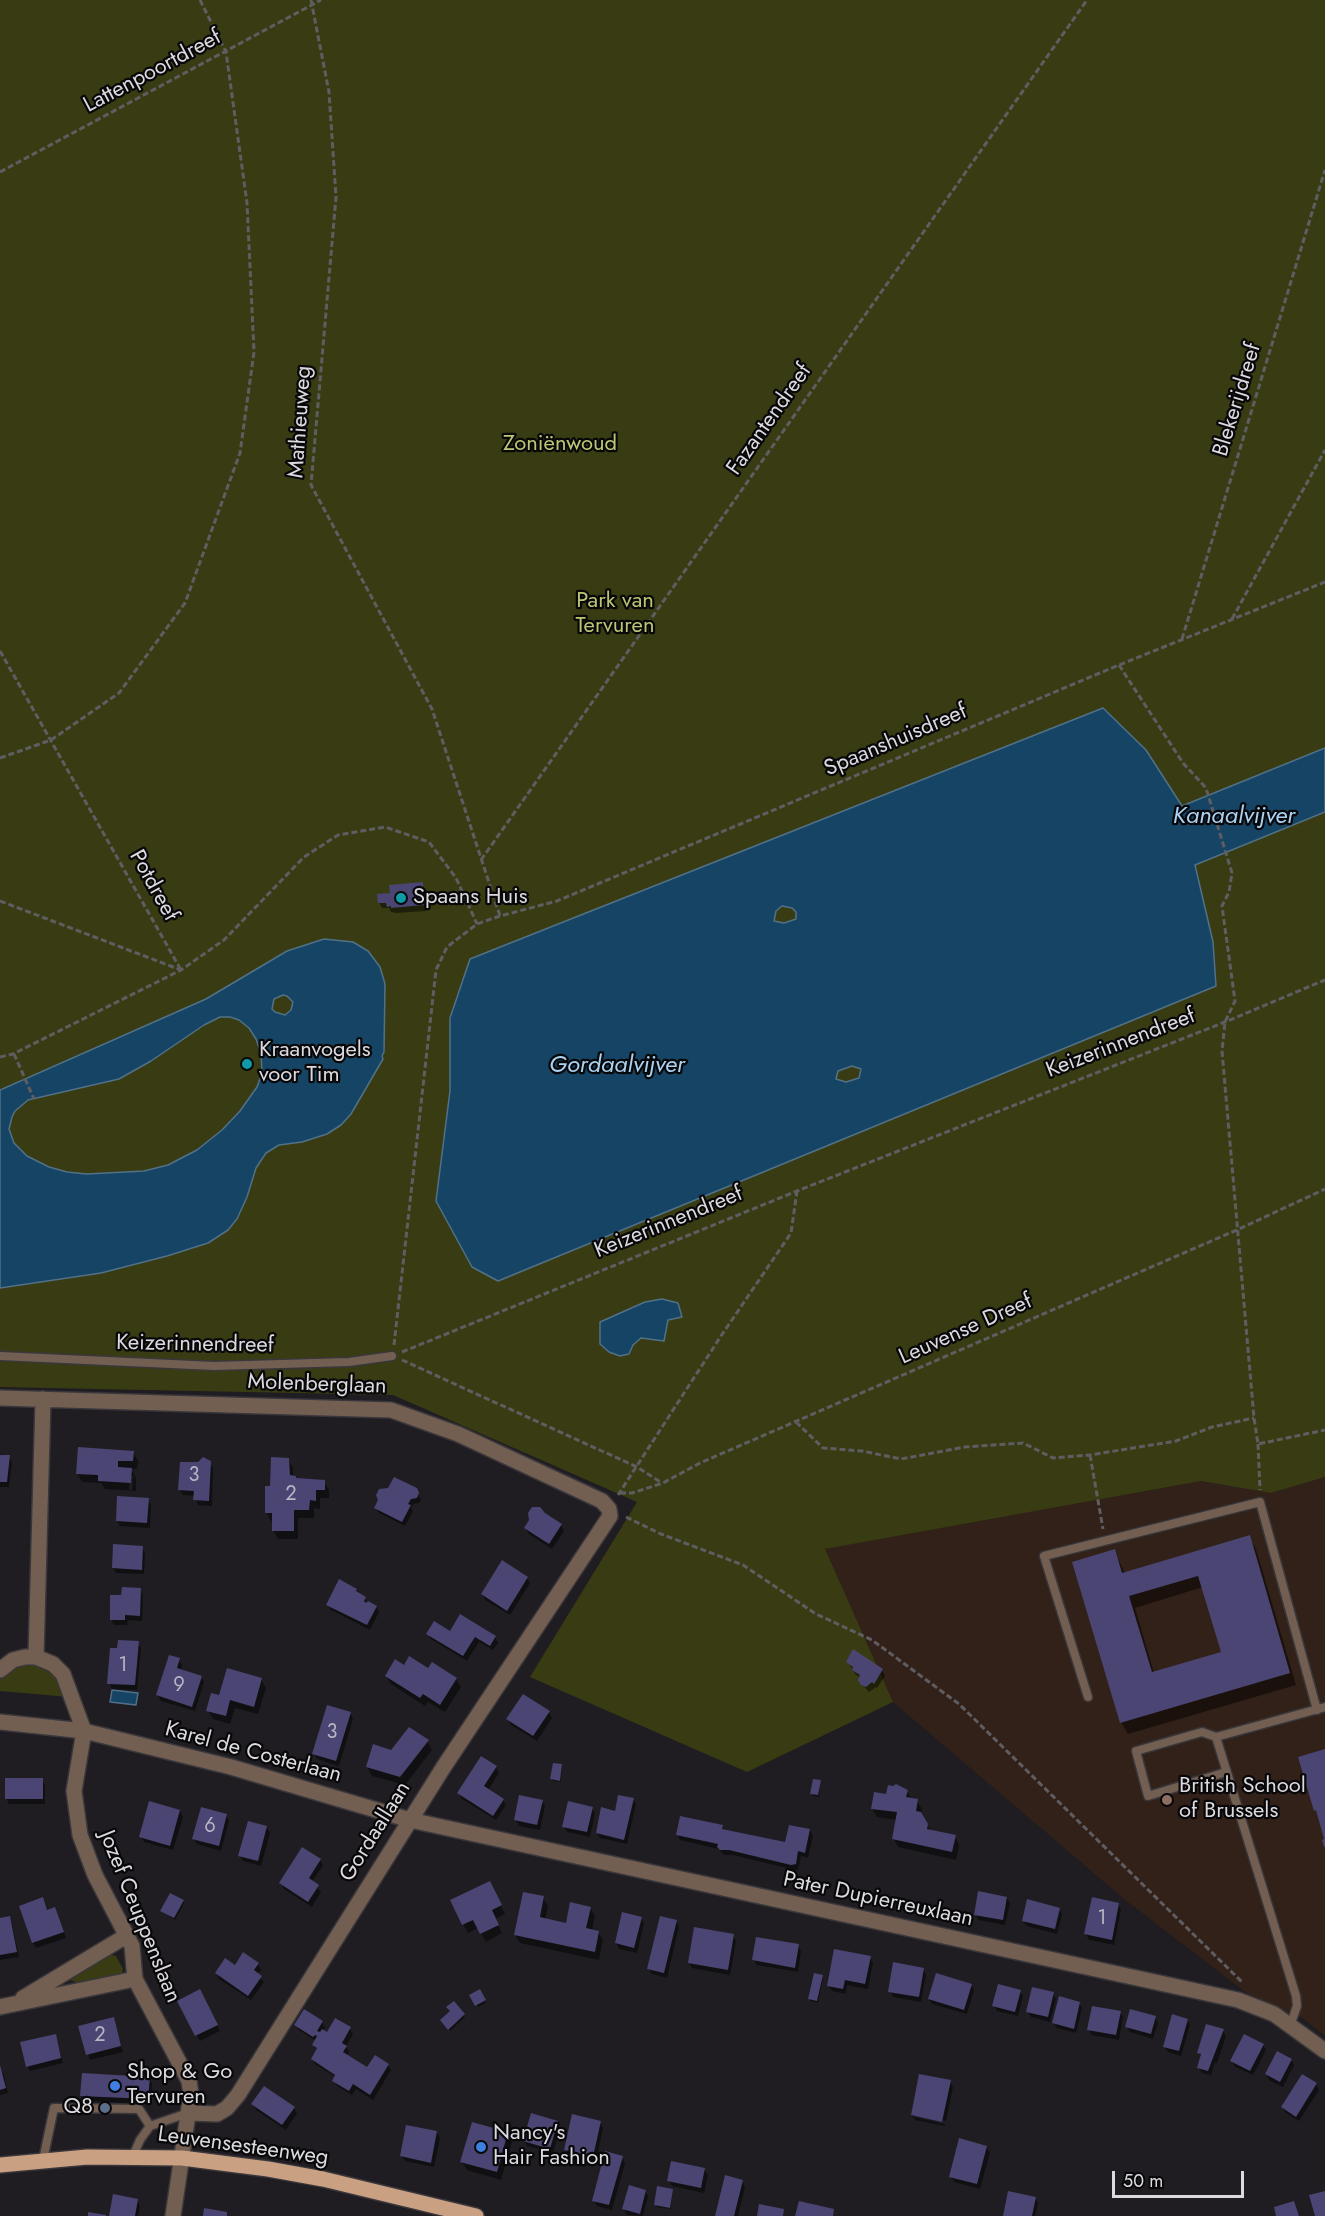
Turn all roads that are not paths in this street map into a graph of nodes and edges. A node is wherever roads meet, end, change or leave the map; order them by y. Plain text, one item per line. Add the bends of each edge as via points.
1 (0, 1356) edge
2 (392, 1356) road end
3 (0, 1398) edge
4 (43, 1399) junction
5 (609, 1509) joint
6 (36, 1656) junction
7 (0, 1670) edge
8 (1088, 1697) dead end
9 (1321, 1708) edge
10 (0, 1722) edge
11 (84, 1731) junction
12 (1215, 1737) junction
13 (1226, 1772) junction
14 (410, 1820) junction
15 (126, 1936) junction
16 (135, 1979) junction
17 (6, 2005) edge
18 (1290, 2026) junction
19 (1325, 2051) edge
20 (188, 2113) junction
21 (150, 2126) junction
22 (133, 2156) junction
23 (182, 2158) junction
24 (43, 2160) junction
25 (0, 2166) edge
26 (173, 2216) edge
27 (476, 2216) edge

1 - 2 lane, Keizerinnendreef via 214,1366 349,1362
3 - 4 street, Molenberglaan
4 - 5 street, Molenberglaan via 391,1410 458,1434 602,1501
4 - 6 street
5 - 14 street, Gordaallaan via 610,1516
6 - 7 street via 13,1660
6 - 11 street via 63,1674
8 - 9 lane via 1044,1556 1260,1502
9 - 12 lane
10 - 11 street, Karel de Costerlaan
11 - 14 street, Karel de Costerlaan via 231,1767
11 - 15 street, Jozef Ceuppenslaan via 74,1791 80,1835
12 - 13 lane
12 - 13 lane via 1202,1732 1136,1751 1148,1796
13 - 18 lane via 1296,1995 1297,2006
14 - 18 street, Pater Dupierreuxlaan via 1238,2000 1274,2014
14 - 20 street, Gordaallaan via 238,2095 216,2114
15 - 16 street, Jozef Ceuppenslaan
15 - 17 street
16 - 17 street
16 - 20 street, Jozef Ceuppenslaan via 189,2081
18 - 19 street, Pater Dupierreuxlaan
20 - 21 lane
20 - 23 street
21 - 22 lane
21 - 24 lane via 139,2109 54,2108
22 - 23 main road, Leuvensesteenweg
22 - 24 main road, Leuvensesteenweg
23 - 26 street
23 - 27 main road, Leuvensesteenweg via 323,2179
24 - 25 main road, Leuvensesteenweg

